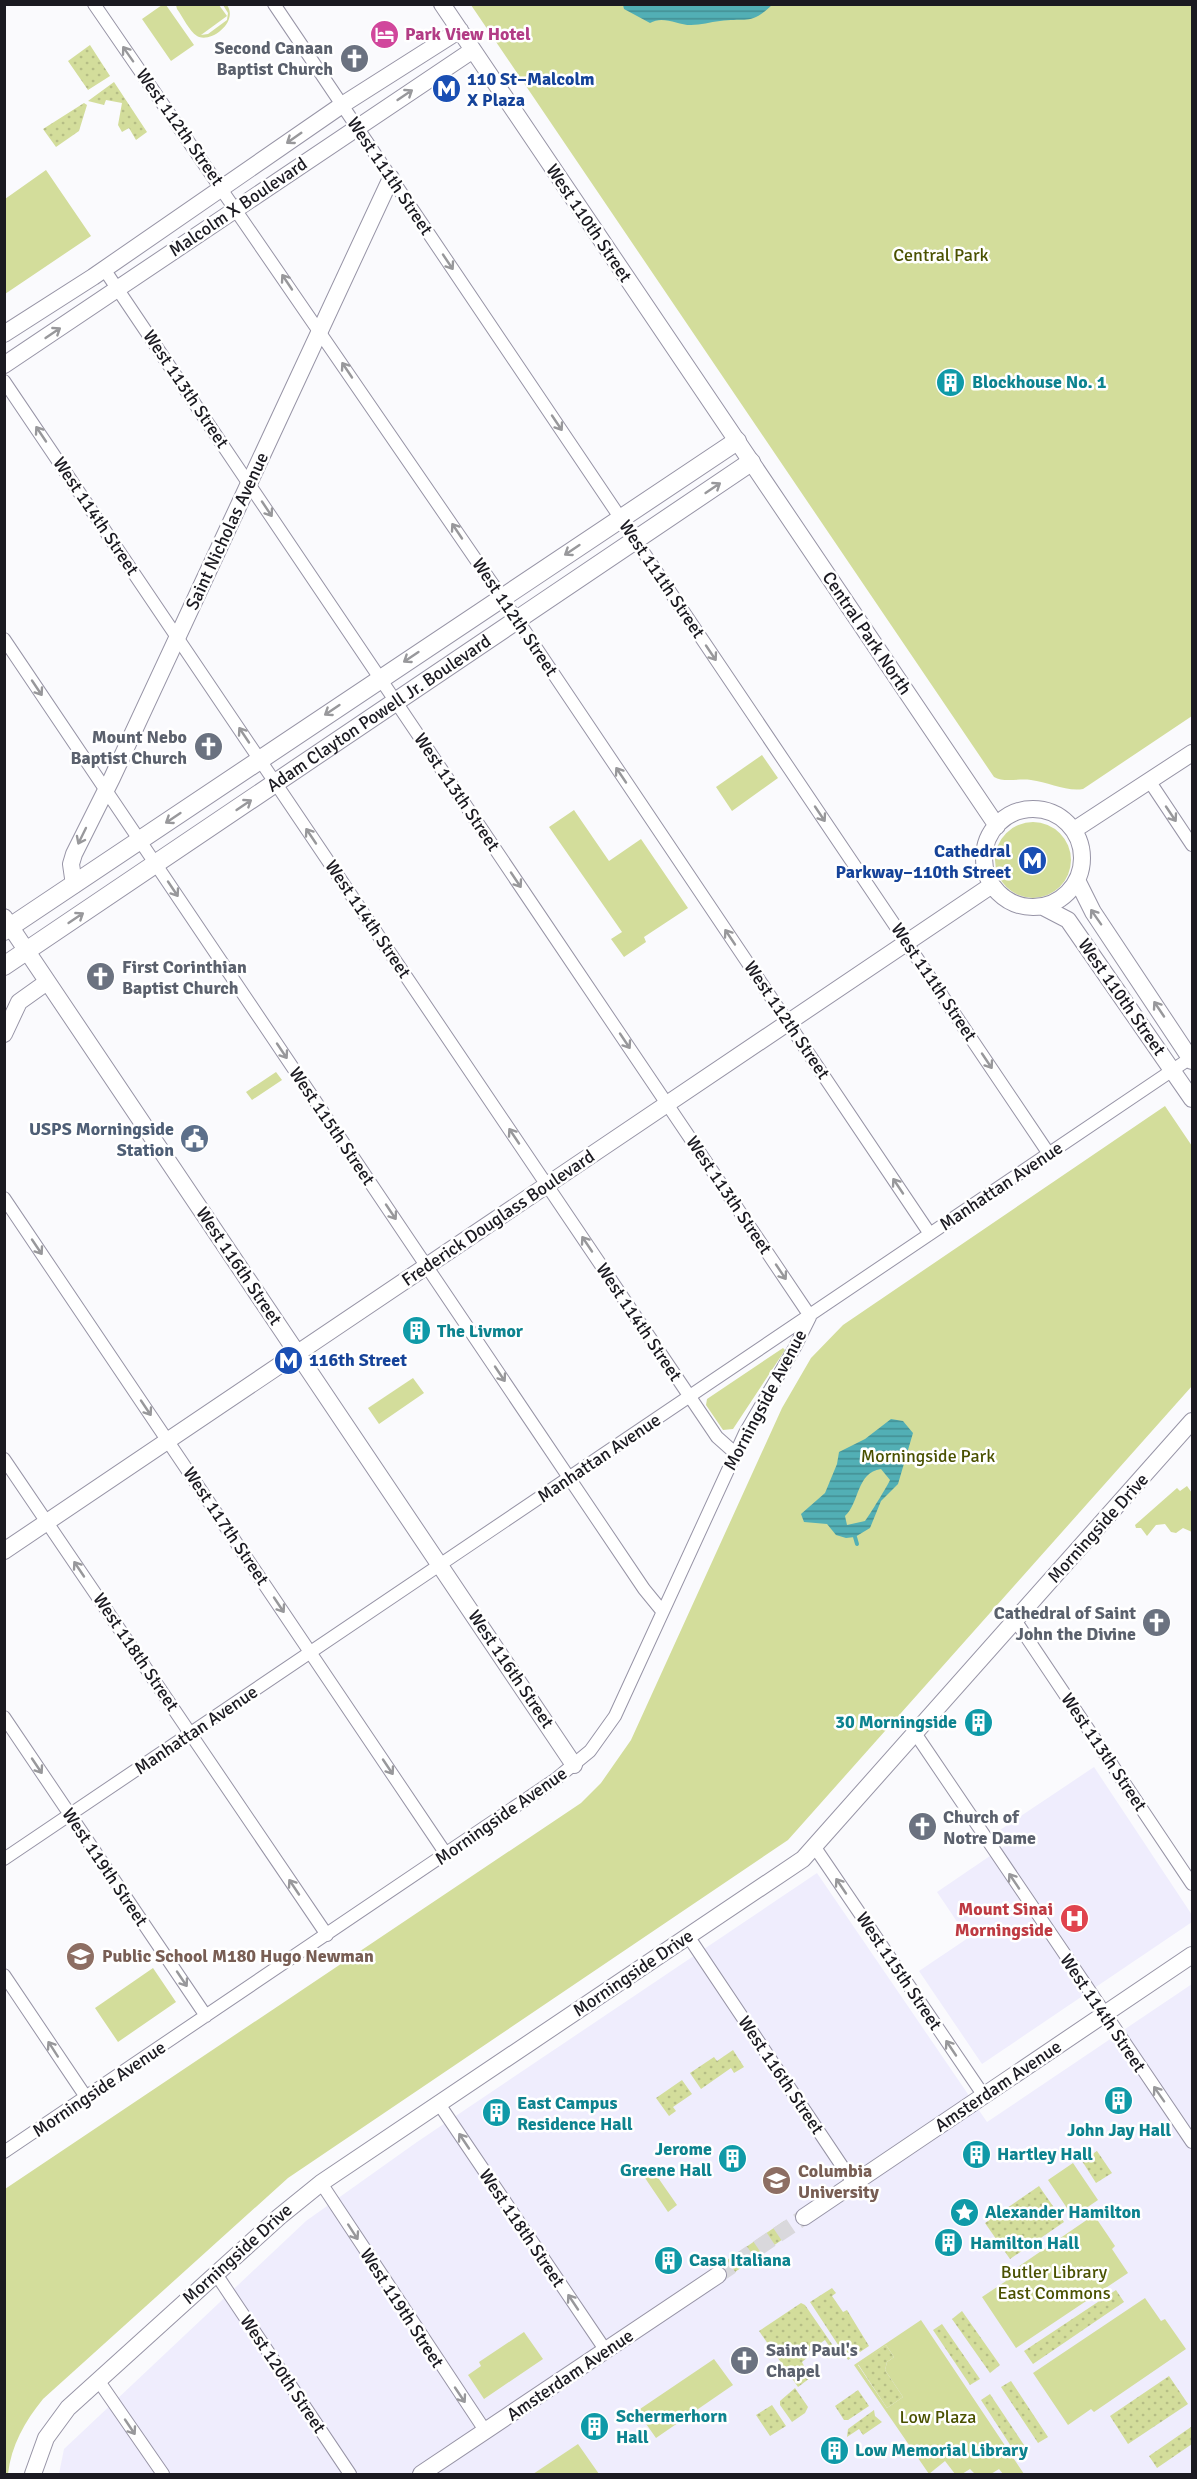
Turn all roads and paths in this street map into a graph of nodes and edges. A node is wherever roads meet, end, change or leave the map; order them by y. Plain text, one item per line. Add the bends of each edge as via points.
1 (94, 4) edge
2 (274, 4) edge
3 (442, 4) edge
4 (460, 30) junction
5 (473, 50) junction
6 (342, 105) junction
7 (357, 127) junction
8 (391, 178) junction
9 (222, 188) junction
10 (236, 207) junction
11 (104, 269) junction
12 (117, 290) junction
13 (320, 331) junction
14 (4, 334) edge
15 (4, 365) edge
16 (4, 381) edge
17 (737, 441) junction
18 (751, 462) junction
19 (249, 482) junction
20 (620, 517) junction
21 (636, 541) junction
22 (501, 597) junction
23 (518, 621) junction
24 (177, 636) junction
25 (4, 639) edge
26 (380, 677) junction
27 (397, 702) junction
28 (1192, 753) edge
29 (260, 759) junction
30 (1150, 782) junction
31 (276, 783) junction
32 (106, 790) junction
33 (997, 826) junction
34 (1074, 830) junction
35 (140, 841) junction
36 (1192, 845) edge
37 (156, 864) junction
38 (1077, 880) junction
39 (74, 885) junction
40 (992, 885) junction
41 (1042, 907) junction
42 (7, 925) edge
43 (907, 942) junction
44 (27, 951) junction
45 (4, 966) edge
46 (47, 981) junction
47 (788, 1022) junction
48 (4, 1034) edge
49 (1192, 1059) edge
50 (1173, 1070) junction
51 (1192, 1099) edge
52 (667, 1104) junction
53 (1049, 1154) junction
54 (547, 1185) junction
55 (4, 1198) edge
56 (930, 1234) junction
57 (427, 1266) junction
58 (810, 1316) junction
59 (298, 1353) junction
60 (690, 1397) junction
61 (1192, 1421) edge
62 (168, 1440) junction
63 (735, 1453) junction
64 (4, 1459) edge
65 (569, 1478) junction
66 (47, 1522) junction
67 (4, 1551) edge
68 (441, 1565) junction
69 (663, 1611) junction
70 (1015, 1620) junction
71 (311, 1653) junction
72 (4, 1717) edge
73 (191, 1733) junction
74 (915, 1733) junction
75 (574, 1765) junction
76 (70, 1814) junction
77 (814, 1846) junction
78 (446, 1854) junction
79 (4, 1858) edge
80 (1192, 1884) edge
81 (327, 1935) junction
82 (688, 1936) junction
83 (1192, 1955) edge
84 (4, 1976) edge
85 (1104, 2015) junction
86 (206, 2016) junction
87 (984, 2096) junction
88 (86, 2097) junction
89 (439, 2104) junction
90 (1192, 2142) edge
91 (4, 2152) edge
92 (321, 2183) junction
93 (854, 2184) junction
94 (804, 2217) tunnel mouth
95 (216, 2274) junction
96 (718, 2275) tunnel mouth
97 (606, 2351) junction
98 (98, 2380) junction
99 (486, 2432) junction
100 (33, 2475) edge
101 (163, 2475) edge
102 (350, 2475) edge
103 (421, 2475) edge

9 -> 1 street, West 112th Street
2 - 6 street, West 111th Street
3 - 4 main road, West 110th Street
4 - 5 main road, West 110th Street
4 - 6 main road, Malcolm X Boulevard
7 -> 5 main road, Malcolm X Boulevard
5 - 17 main road, West 110th Street
6 - 7 street, West 111th Street
6 -> 9 main road, Malcolm X Boulevard
7 - 8 street, West 111th Street
7 - 10 main road, Malcolm X Boulevard
8 - 13 main road, Saint Nicholas Avenue
8 -> 20 street, West 111th Street
9 - 10 street, West 112th Street
9 - 11 main road, Malcolm X Boulevard
10 - 12 main road, Malcolm X Boulevard
13 -> 10 street, West 112th Street
11 - 12 street, West 113th Street
11 - 14 main road, Malcolm X Boulevard
15 -> 12 main road, Malcolm X Boulevard
12 - 19 street, West 113th Street
13 - 19 main road, Saint Nicholas Avenue
22 -> 13 street, West 112th Street
24 -> 16 street, West 114th Street
17 - 18 main road, Central Park North
17 - 20 main road, Adam Clayton Powell Jr. Boulevard
21 -> 18 main road, Adam Clayton Powell Jr. Boulevard
18 - 33 main road, Central Park North
19 - 24 main road, Saint Nicholas Avenue
19 -> 26 street, West 113th Street
20 - 21 street, West 111th Street
20 -> 22 main road, Adam Clayton Powell Jr. Boulevard
21 - 23 main road, Adam Clayton Powell Jr. Boulevard
21 -> 43 street, West 111th Street
22 - 23 street, West 112th Street
22 -> 26 main road, Adam Clayton Powell Jr. Boulevard
23 - 27 main road, Adam Clayton Powell Jr. Boulevard
47 -> 23 street, West 112th Street
29 -> 24 street, West 114th Street
24 - 32 main road, Saint Nicholas Avenue
25 -> 32 street, West 115th Street
26 - 27 street, West 113th Street
26 -> 29 main road, Adam Clayton Powell Jr. Boulevard
27 - 31 main road, Adam Clayton Powell Jr. Boulevard
27 -> 52 street, West 113th Street
28 - 30 main road
29 - 31 street, West 114th Street
29 -> 35 main road, Adam Clayton Powell Jr. Boulevard
30 - 34 main road
30 -> 36 street
37 -> 31 main road, Adam Clayton Powell Jr. Boulevard
54 -> 31 street, West 114th Street
32 - 35 street, West 115th Street
32 -> 39 main road, Saint Nicholas Avenue via 74,854
33 - 34 main road via 1016,812 1037,809 1062,818
33 - 40 main road via 984,852 985,869
34 - 38 main road via 1083,855
35 - 37 street, West 115th Street
35 - 39 main road, Adam Clayton Powell Jr. Boulevard
44 -> 37 main road, Adam Clayton Powell Jr. Boulevard
37 -> 57 street, West 115th Street
38 - 41 main road via 1061,900
49 -> 38 main road, West 110th Street via 1093,912
39 - 42 main road, Adam Clayton Powell Jr. Boulevard
40 - 41 main road via 1017,905
40 - 43 main road, Frederick Douglass Boulevard
41 - 50 main road, West 110th Street via 1068,920
42 - 44 main road, West 116th Street
43 - 47 main road, Frederick Douglass Boulevard
43 -> 53 street, West 111th Street
44 - 45 main road, Adam Clayton Powell Jr. Boulevard
44 - 46 main road, West 116th Street
46 - 48 main road via 20,1002
46 - 59 main road, West 116th Street
47 - 52 main road, Frederick Douglass Boulevard
56 -> 47 street, West 112th Street
49 - 50 street, Manhattan Avenue
50 - 51 main road, West 110th Street
50 - 53 street, Manhattan Avenue
52 - 54 main road, Frederick Douglass Boulevard
52 -> 58 street, West 113th Street
53 - 56 street, Manhattan Avenue
54 - 57 main road, Frederick Douglass Boulevard
60 -> 54 street, West 114th Street
55 -> 62 street, West 117th Street
56 - 58 street, Manhattan Avenue
57 - 59 main road, Frederick Douglass Boulevard
57 -> 65 street, West 115th Street
58 - 60 street, Manhattan Avenue
58 - 63 street, Morningside Avenue
59 - 62 main road, Frederick Douglass Boulevard
59 - 68 main road, West 116th Street
60 - 63 street, West 114th Street via 717,1437
60 - 65 street, Manhattan Avenue
61 - 70 main road, Morningside Drive
62 - 66 main road, Frederick Douglass Boulevard
62 -> 71 street, West 117th Street
63 - 69 street, Morningside Avenue
64 - 66 street, West 118th Street
65 - 68 street, Manhattan Avenue
65 - 69 street, West 115th Street
66 - 67 main road, Frederick Douglass Boulevard
73 -> 66 street, West 118th Street
68 - 71 street, Manhattan Avenue
68 - 75 main road, West 116th Street
69 - 75 street, Morningside Avenue via 615,1716 590,1751
70 - 74 main road, Morningside Drive
70 - 80 street, West 113th Street
71 - 73 street, Manhattan Avenue
71 -> 78 street, West 117th Street
72 -> 76 street, West 119th Street
73 - 76 street, Manhattan Avenue
81 -> 73 street, West 118th Street
74 - 77 main road, Morningside Drive
85 -> 74 street, West 114th Street
75 - 78 street, Morningside Avenue
76 - 79 street, Manhattan Avenue
76 -> 86 street, West 119th Street
77 - 82 main road, Morningside Drive via 795,1865
87 -> 77 street, West 115th Street
78 - 81 street, Morningside Avenue
81 - 86 street, Morningside Avenue
82 - 89 main road, Morningside Drive
82 - 93 street, West 116th Street
83 - 85 main road, Amsterdam Avenue
88 -> 84 street
85 - 87 main road, Amsterdam Avenue
90 -> 85 street, West 114th Street
86 - 88 street, Morningside Avenue
87 - 93 main road, Amsterdam Avenue
88 - 91 street, Morningside Avenue
89 - 92 main road, Morningside Drive
97 -> 89 street, West 118th Street
92 - 95 main road, Morningside Drive
92 -> 99 street, West 119th Street
93 - 94 main road, Amsterdam Avenue
95 - 98 main road, Morningside Drive
95 - 102 street, West 120th Street
96 - 97 main road, Amsterdam Avenue
97 - 99 main road, Amsterdam Avenue
98 - 100 main road, Morningside Drive via 57,2420 41,2449
98 -> 101 street
99 - 103 main road, Amsterdam Avenue

